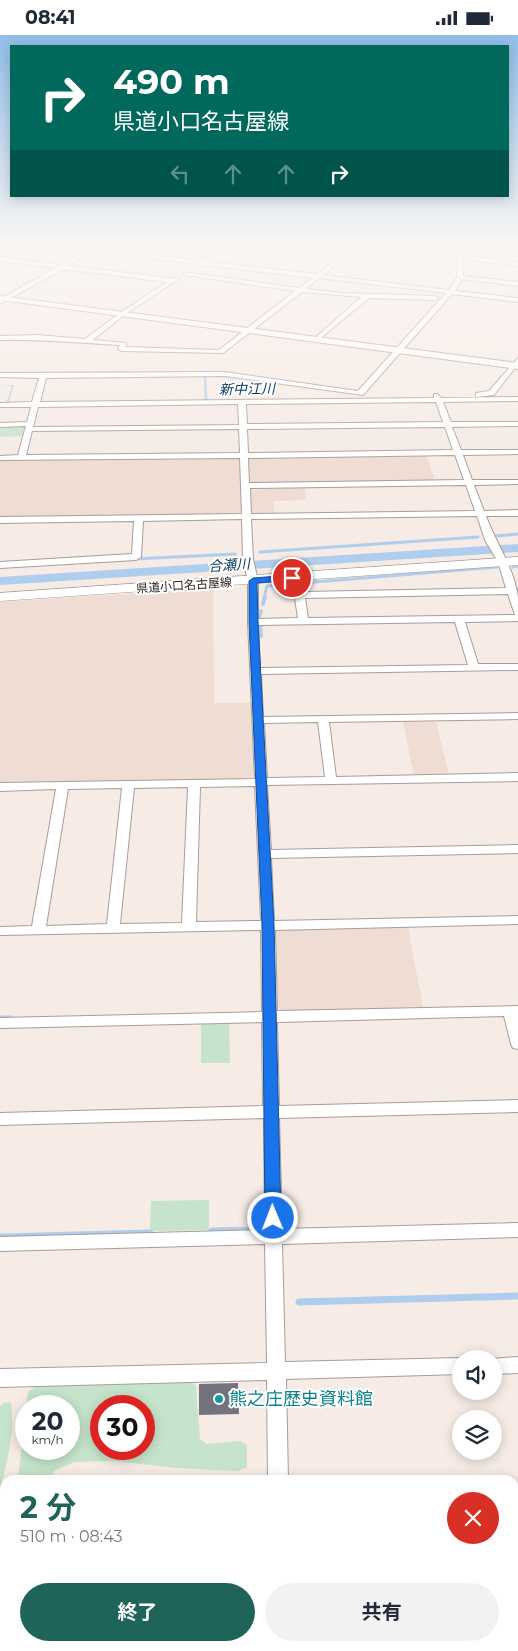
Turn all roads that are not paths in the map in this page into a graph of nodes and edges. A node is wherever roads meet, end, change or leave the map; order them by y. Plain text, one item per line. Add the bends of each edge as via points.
1 (111, 322) edge
2 (185, 322) edge
3 (260, 322) edge
4 (336, 322) edge
5 (423, 322) edge
6 (249, 331) junction
7 (0, 338) edge
8 (317, 339) junction
9 (87, 341) junction
10 (398, 350) junction
11 (208, 352) junction
12 (204, 359) dead end
13 (517, 364) edge
14 (0, 375) edge
15 (43, 376) junction
16 (360, 393) junction
17 (438, 398) junction
18 (518, 399) edge
19 (242, 402) junction
20 (36, 403) junction
21 (0, 405) edge
22 (518, 424) edge
23 (0, 425) edge
24 (448, 425) junction
25 (29, 427) junction
26 (243, 427) junction
27 (518, 452) edge
28 (458, 453) junction
29 (244, 455) junction
30 (0, 458) edge
31 (21, 458) junction
32 (518, 482) edge
33 (469, 483) junction
34 (246, 486) junction
35 (518, 513) edge
36 (480, 514) junction
37 (247, 517) junction
38 (139, 518) junction
39 (0, 520) edge
40 (502, 560) junction
41 (518, 561) edge
42 (0, 565) edge
43 (253, 578) junction
44 (513, 587) edge
45 (0, 597) edge
46 (518, 613) edge
47 (518, 618) edge
48 (460, 619) junction
49 (303, 621) junction
50 (253, 622) junction
51 (474, 667) junction
52 (518, 667) edge
53 (256, 671) junction
54 (518, 716) edge
55 (323, 719) junction
56 (258, 720) junction
57 (518, 777) edge
58 (331, 781) junction
59 (261, 783) junction
60 (194, 784) junction
61 (128, 785) junction
62 (62, 786) junction
63 (0, 787) edge
64 (518, 849) edge
65 (265, 854) junction
66 (518, 920) edge
67 (268, 925) junction
68 (189, 927) junction
69 (113, 928) junction
70 (38, 930) junction
71 (0, 931) edge
72 (514, 1011) edge
73 (269, 1017) junction
74 (0, 1023) edge
75 (518, 1045) edge
76 (518, 1105) edge
77 (271, 1112) junction
78 (0, 1119) edge
79 (518, 1230) edge
80 (273, 1236) junction
81 (0, 1244) edge
82 (518, 1365) edge
83 (452, 1366) edge
84 (502, 1366) edge
85 (276, 1371) junction
86 (0, 1378) edge
87 (278, 1475) edge

1 - 9 street
2 - 6 street
3 - 6 street
4 - 8 street
5 - 10 street
6 - 8 street
6 - 11 street via 221,352
7 - 9 street
8 - 10 street
9 - 11 street via 124,344 121,349
10 - 13 street
10 - 16 street
11 - 12 street
13 - 17 street via 491,393
14 - 15 street
15 - 16 street via 198,370
15 - 20 street
16 - 17 street via 383,397
17 - 18 street
17 - 19 street
17 - 24 street
19 - 20 street
19 - 26 street
20 - 21 street
20 - 25 street
22 - 24 street
23 - 25 street
24 - 26 street
24 - 28 street
25 - 26 street
25 - 31 street
26 - 29 street
27 - 28 street
28 - 29 street
28 - 33 street
29 - 31 street
29 - 34 street
30 - 31 street
32 - 33 street
33 - 34 street
33 - 36 street
34 - 37 street
35 - 36 street
36 - 37 street
36 - 40 street
37 - 38 street
37 - 43 street via 248,559
38 - 39 street
38 - 42 street via 136,557
40 - 41 main road, 県道小口名古屋線
40 - 43 main road, 県道小口名古屋線
40 - 44 street
43 - 45 main road, 県道小口名古屋線
43 - 50 street
44 - 46 street
44 - 49 street via 299,590
47 - 48 street
48 - 49 street
48 - 51 street
49 - 50 street
50 - 53 street
51 - 52 street
51 - 53 street
53 - 56 street
54 - 55 street
55 - 56 street
55 - 58 street
56 - 59 street
57 - 58 street
58 - 59 street
59 - 60 street
59 - 65 street
60 - 61 street
60 - 68 street
61 - 62 street
61 - 69 street
62 - 63 street
62 - 70 street
64 - 65 street
65 - 67 street
66 - 67 street
67 - 68 street
67 - 73 street
68 - 69 street
69 - 70 street
70 - 71 street
72 - 73 street
72 - 75 street
73 - 74 street
73 - 77 street
76 - 77 street
77 - 78 street
77 - 80 street
79 - 80 street
80 - 81 street
80 - 85 street
82 - 84 street
83 - 85 street
85 - 86 street
85 - 87 street

